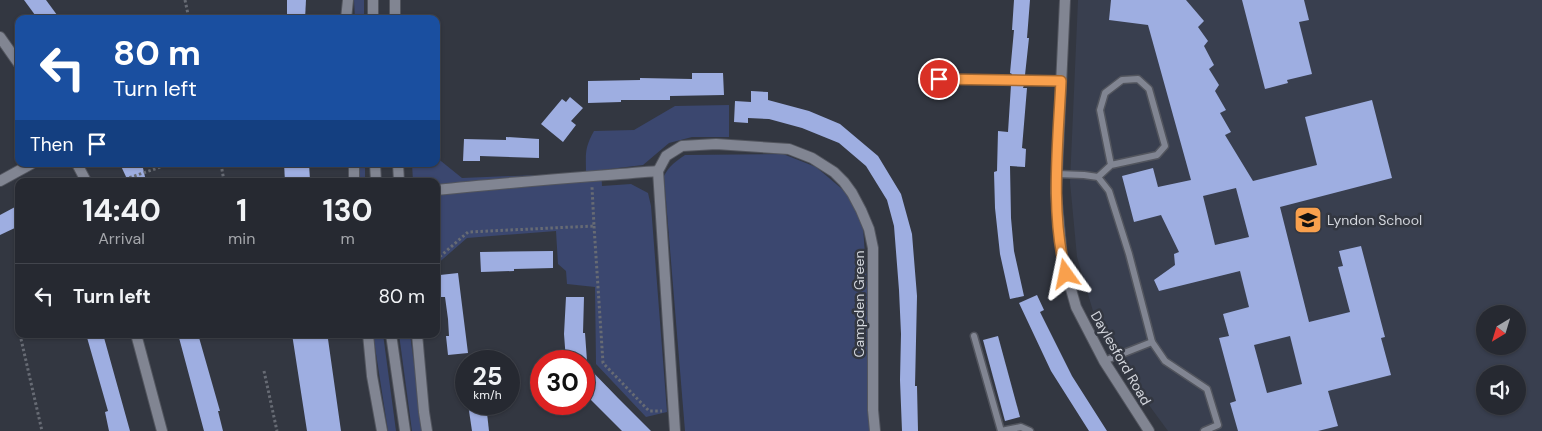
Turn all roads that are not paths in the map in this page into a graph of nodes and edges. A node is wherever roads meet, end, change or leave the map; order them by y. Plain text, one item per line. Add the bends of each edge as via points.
1 (348, 0) edge
2 (373, 0) edge
3 (395, 0) edge
4 (1065, 0) edge
5 (346, 15) edge
6 (373, 15) edge
7 (395, 15) edge
8 (0, 37) edge
9 (15, 58) edge
10 (939, 79) dead end
11 (1061, 81) junction
12 (1111, 165) junction
13 (26, 167) edge
14 (658, 171) junction
15 (1057, 174) junction
16 (1098, 177) junction
17 (0, 181) edge
18 (440, 190) edge
19 (974, 336) dead end
20 (137, 338) edge
21 (368, 338) edge
22 (392, 338) edge
23 (416, 338) edge
24 (1152, 342) junction
25 (1104, 361) junction
26 (162, 431) edge
27 (382, 431) edge
28 (405, 431) edge
29 (427, 431) edge
30 (675, 431) edge
31 (875, 431) edge
32 (1030, 431) edge
33 (1149, 431) edge
34 (1204, 431) edge

1 - 5 street
2 - 6 street
3 - 7 street
4 - 11 street, Daylesford Road
8 - 9 street
10 - 11 lane
11 - 15 street, Daylesford Road
12 - 12 lane via 1158,155 1165,146 1149,89 1138,79 1122,80 1105,92 1100,110
12 - 16 lane
13 - 17 street
14 - 18 street
14 - 30 street
14 - 31 street, Campden Green via 666,156 682,146 716,144 789,149 812,158 844,182 861,210 873,248
15 - 16 lane
15 - 25 street, Daylesford Road via 1062,257 1076,307
16 - 24 lane via 1109,191
19 - 32 lane via 1001,431 1022,427
20 - 26 street
21 - 27 street
22 - 28 street
23 - 29 street
24 - 25 lane
24 - 34 lane via 1165,362 1207,388 1218,424
25 - 33 street, Daylesford Road

